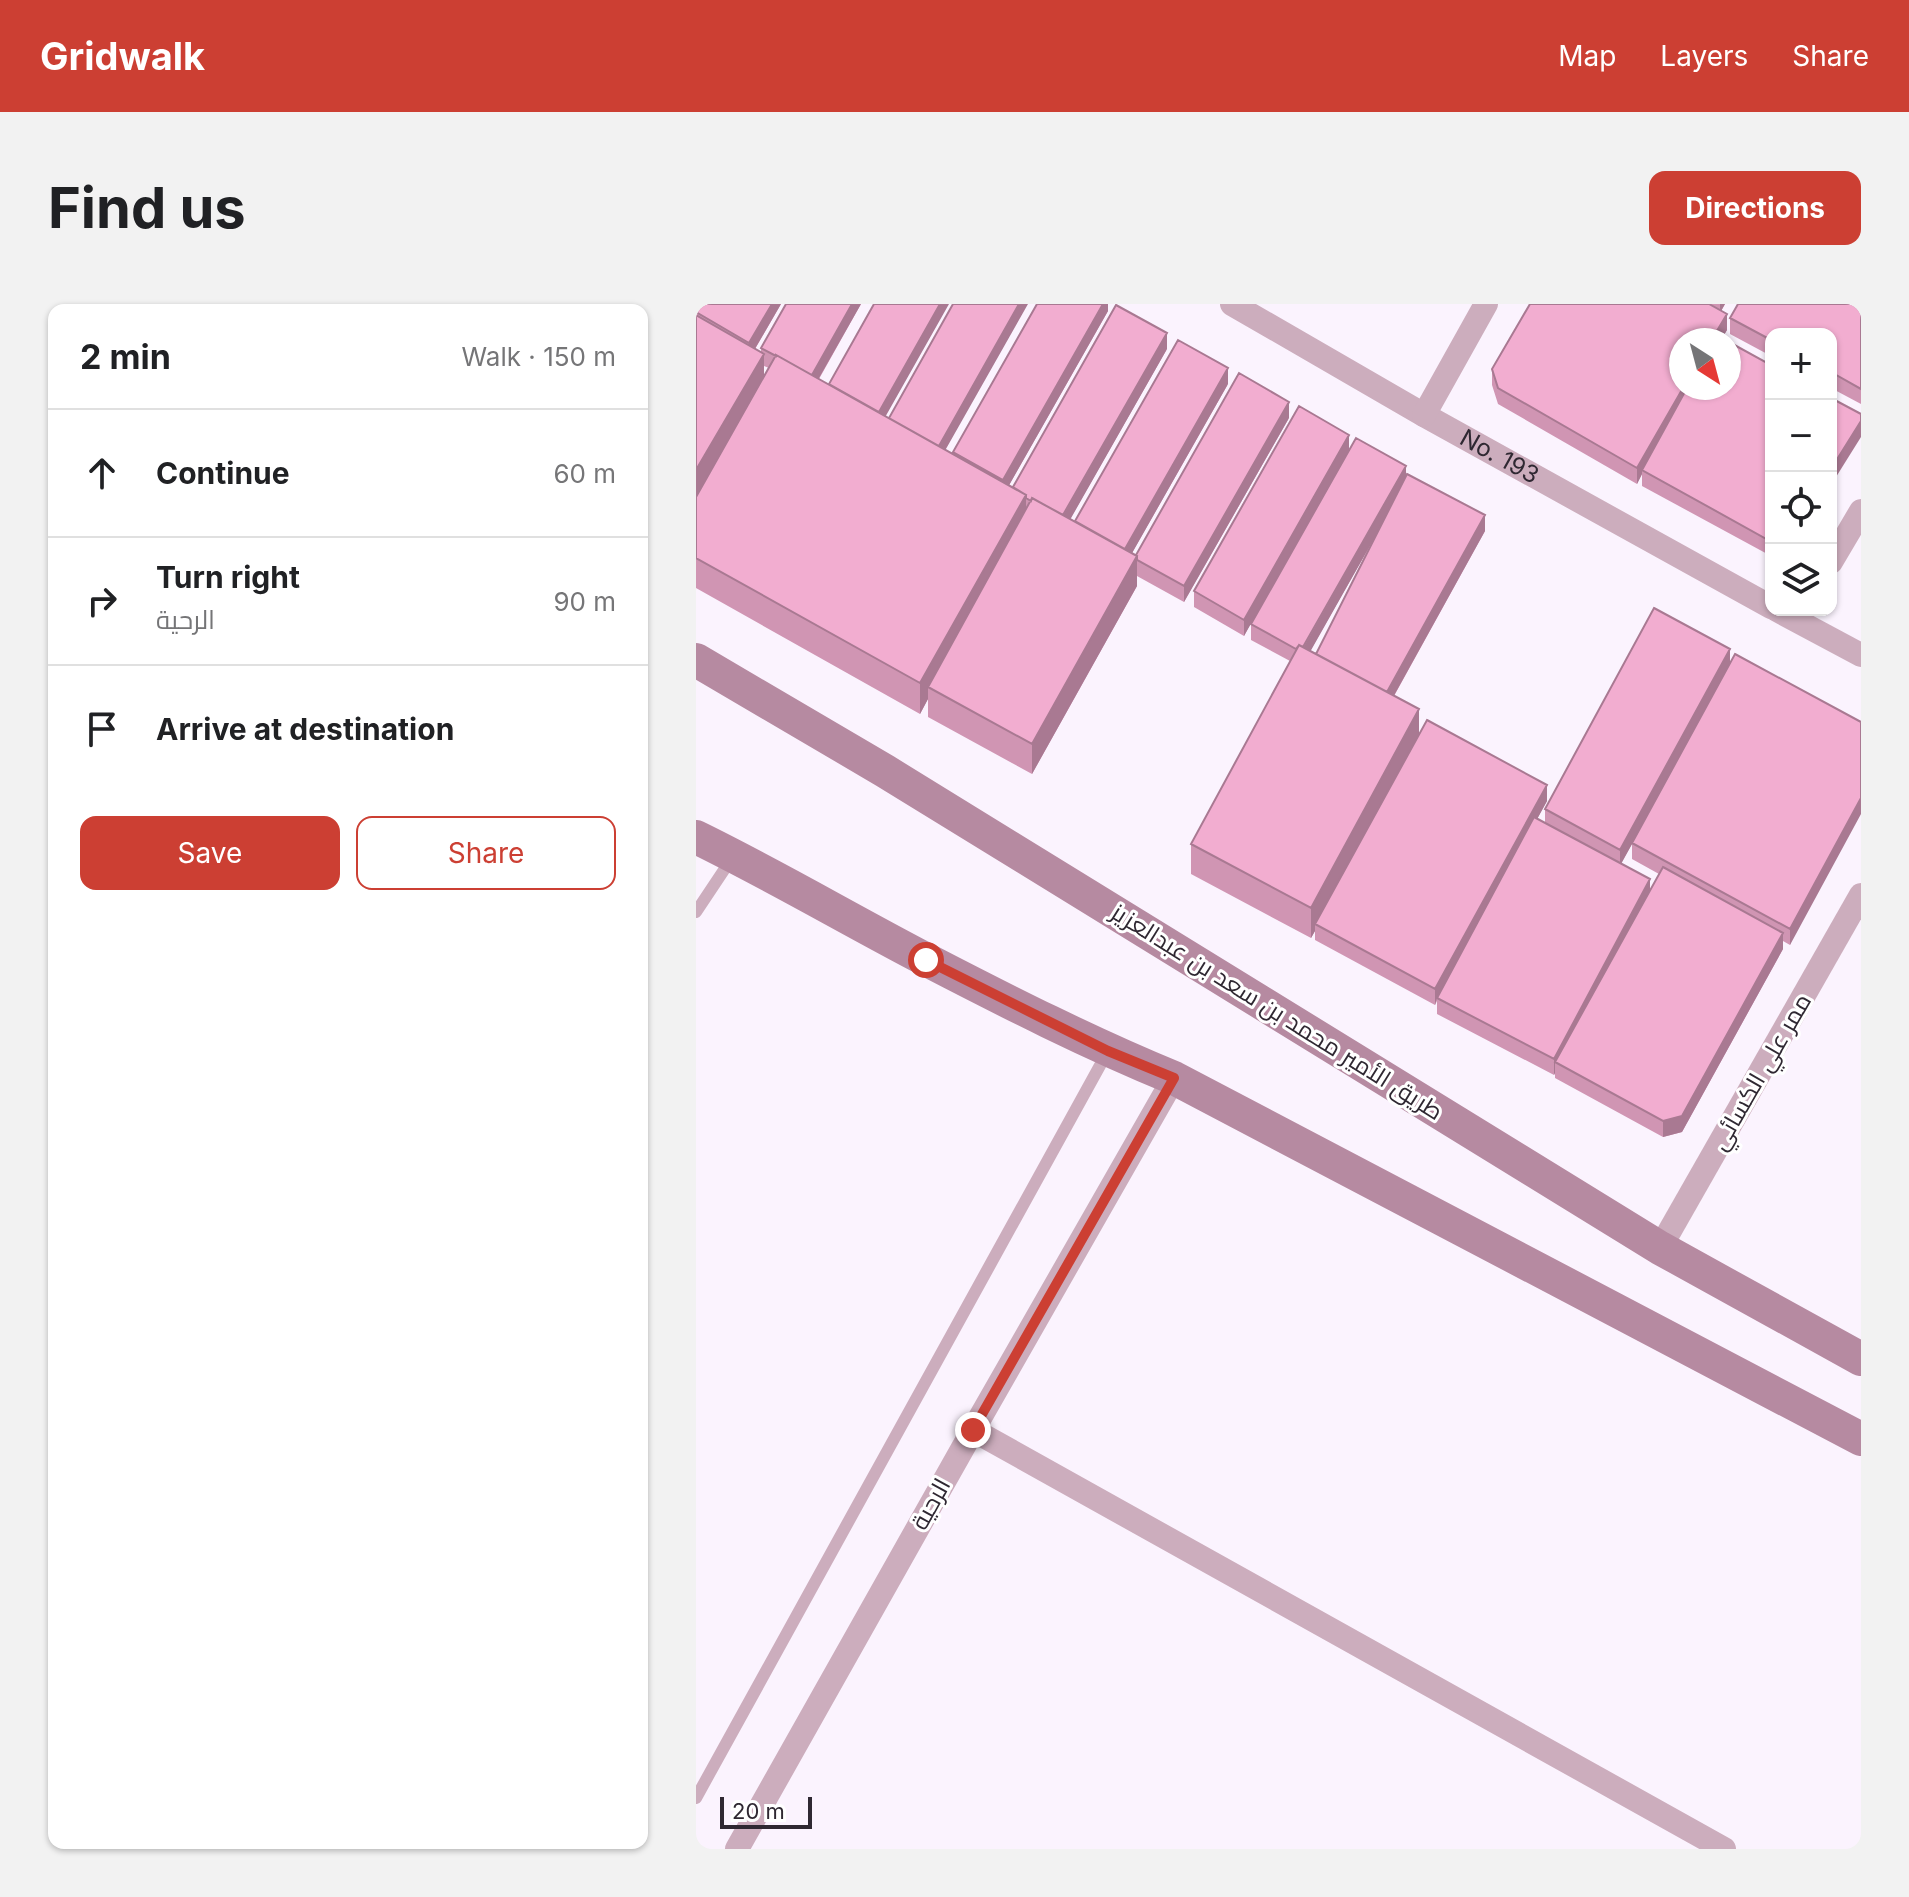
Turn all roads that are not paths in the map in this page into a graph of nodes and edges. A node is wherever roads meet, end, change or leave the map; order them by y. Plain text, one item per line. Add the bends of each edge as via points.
1 (1232, 304) edge
2 (1486, 304) edge
3 (1424, 415) junction
4 (1861, 511) edge
5 (1837, 552) edge
6 (1765, 604) edge
7 (1795, 616) edge
8 (1861, 655) edge
9 (696, 660) edge
10 (696, 837) edge
11 (734, 856) junction
12 (1861, 895) edge
13 (696, 912) edge
14 (1108, 1051) junction
15 (1174, 1078) junction
16 (1660, 1248) junction
17 (1861, 1359) edge
18 (973, 1430) junction
19 (1861, 1439) edge
20 (696, 1798) edge
21 (737, 1849) edge
22 (1724, 1849) edge

1 - 3 street, No. 193
2 - 3 street
3 - 6 street, No. 193
4 - 5 street
7 - 8 street
9 - 16 main road, طريق الأمير محمد بن سعد بن عبدالعزيز via 899,779
10 - 11 main road
11 - 13 lane
11 - 14 main road
12 - 16 street, ممر علي الكسائي
14 - 15 main road
14 - 20 lane
15 - 18 street, الرحية
15 - 19 main road
16 - 17 main road, طريق الأمير محمد بن سعد بن عبدالعزيز
18 - 21 street, الرحية
18 - 22 street

